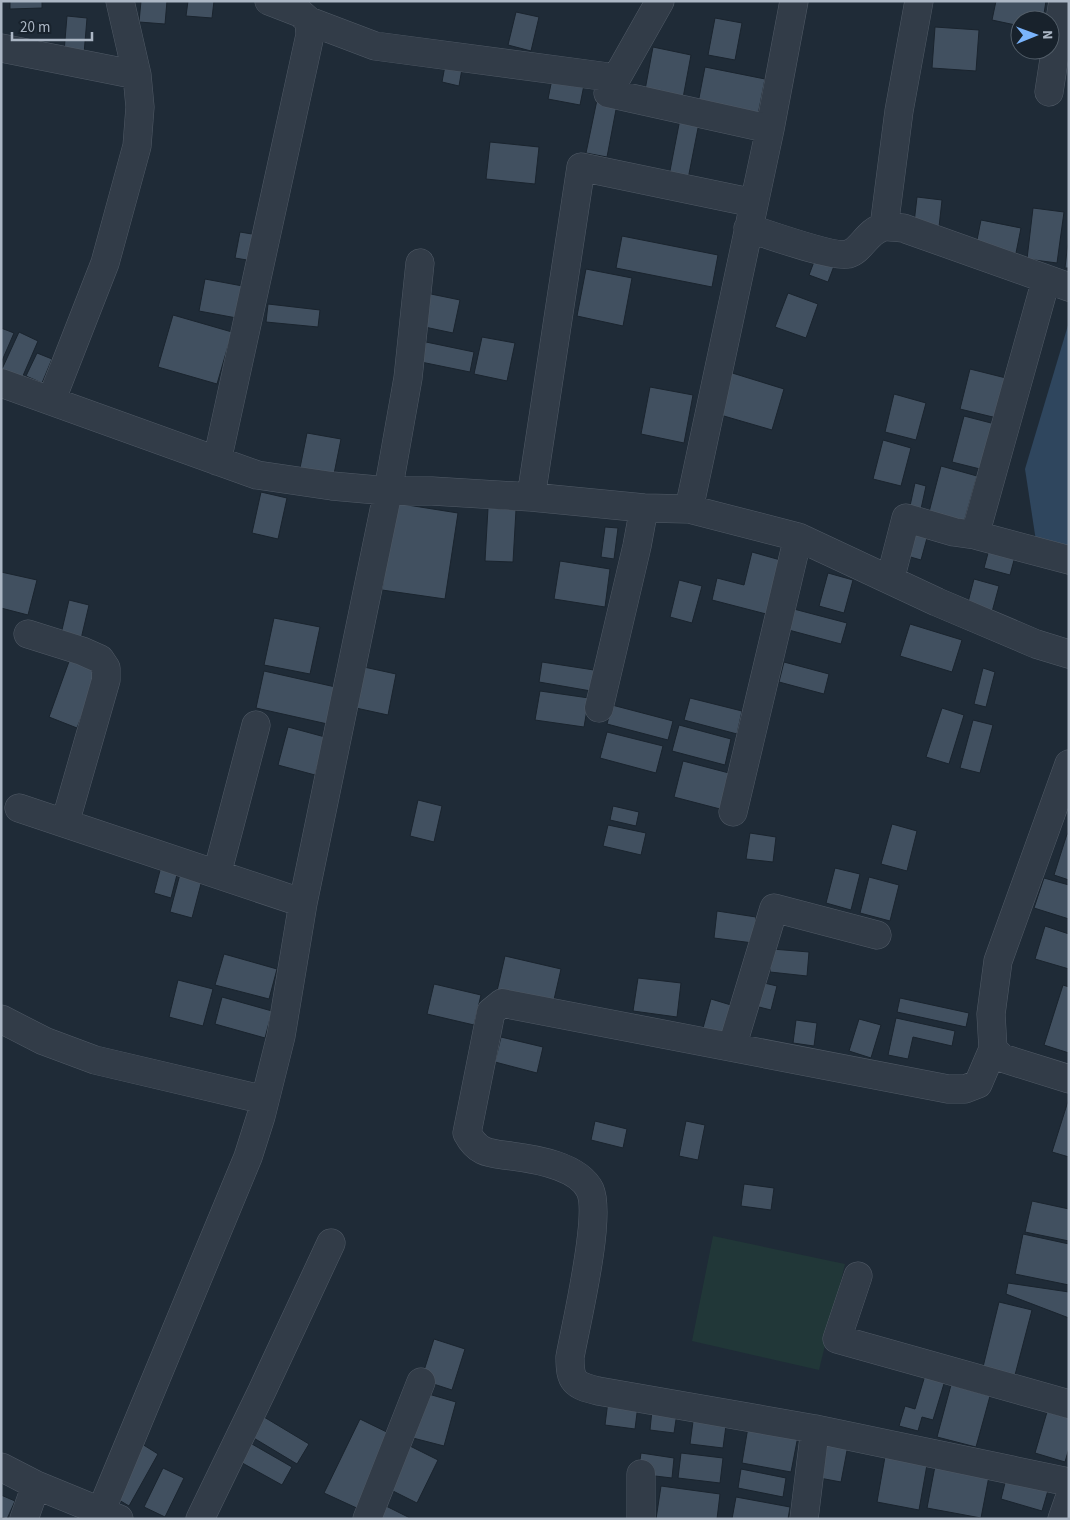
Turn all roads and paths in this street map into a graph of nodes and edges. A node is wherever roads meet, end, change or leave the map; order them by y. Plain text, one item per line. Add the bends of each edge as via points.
1 (120, 1) edge
2 (269, 1) edge
3 (660, 1) edge
4 (794, 1) edge
5 (919, 1) edge
6 (1063, 1) edge
7 (309, 22) junction
8 (1, 48) edge
9 (137, 75) junction
10 (616, 78) junction
11 (1050, 92) dead end
12 (770, 129) junction
13 (751, 215) junction
14 (884, 227) junction
15 (420, 263) dead end
16 (1057, 284) edge
17 (1, 383) edge
18 (51, 401) junction
19 (217, 461) junction
20 (388, 491) junction
21 (531, 496) junction
22 (644, 508) junction
23 (689, 509) junction
24 (975, 535) junction
25 (798, 537) junction
26 (1069, 560) edge
27 (890, 580) junction
28 (28, 634) dead end
29 (1069, 654) edge
30 (599, 708) dead end
31 (256, 725) dead end
32 (1069, 764) edge
33 (19, 808) dead end
34 (733, 812) dead end
35 (65, 823) junction
36 (216, 874) junction
37 (303, 903) junction
38 (876, 935) dead end
39 (1, 1019) edge
40 (732, 1047) junction
41 (993, 1049) junction
42 (1069, 1079) edge
43 (265, 1100) junction
44 (331, 1243) dead end
45 (858, 1276) dead end
46 (421, 1382) dead end
47 (1069, 1404) edge
48 (815, 1429) junction
49 (1, 1467) edge
50 (640, 1474) dead end
51 (1069, 1482) edge
52 (36, 1485) junction
53 (1069, 1499) edge
54 (110, 1515) edge
55 (24, 1519) edge
56 (200, 1519) edge
57 (367, 1519) edge
58 (641, 1519) edge
59 (804, 1519) edge
60 (1062, 1519) edge

1 - 9 street
2 - 7 street via 300,13
3 - 10 street
4 - 12 street
5 - 14 street via 899,111
6 - 11 street
7 - 10 street via 376,46
7 - 19 street via 310,35 298,94
8 - 9 street
9 - 18 street via 140,107 137,146 105,264
10 - 12 street via 608,93
12 - 13 street
13 - 14 street via 834,254 849,254 869,234
13 - 21 street via 581,167
13 - 23 street
14 - 16 street via 903,228 926,235
15 - 20 street via 408,378
16 - 24 street
17 - 18 street
18 - 19 street
19 - 20 street via 257,475
20 - 21 street
20 - 37 street
21 - 22 street
22 - 23 street
22 - 30 street
23 - 25 street
24 - 26 street
24 - 27 street via 906,518
25 - 27 street
25 - 34 street
27 - 29 street via 1036,644
28 - 35 street via 100,659 106,668 106,680
31 - 36 street
32 - 41 street via 998,961 991,1014
33 - 35 street
35 - 36 street
36 - 37 street
37 - 43 street via 281,1036
38 - 40 street via 774,908
39 - 43 street via 44,1041 95,1060
40 - 41 street via 948,1089 965,1089 978,1084
40 - 48 street via 502,1003 491,1012 466,1133 473,1145 486,1152 529,1158 561,1167 579,1177 590,1190 593,1209 590,1251 570,1357 573,1381 598,1391
41 - 42 street via 1002,1058
43 - 54 street via 248,1157
44 - 56 street
45 - 47 street via 837,1339
46 - 57 street
48 - 51 street
48 - 59 street
49 - 52 street
50 - 58 street
52 - 54 street
52 - 55 street
53 - 60 street

